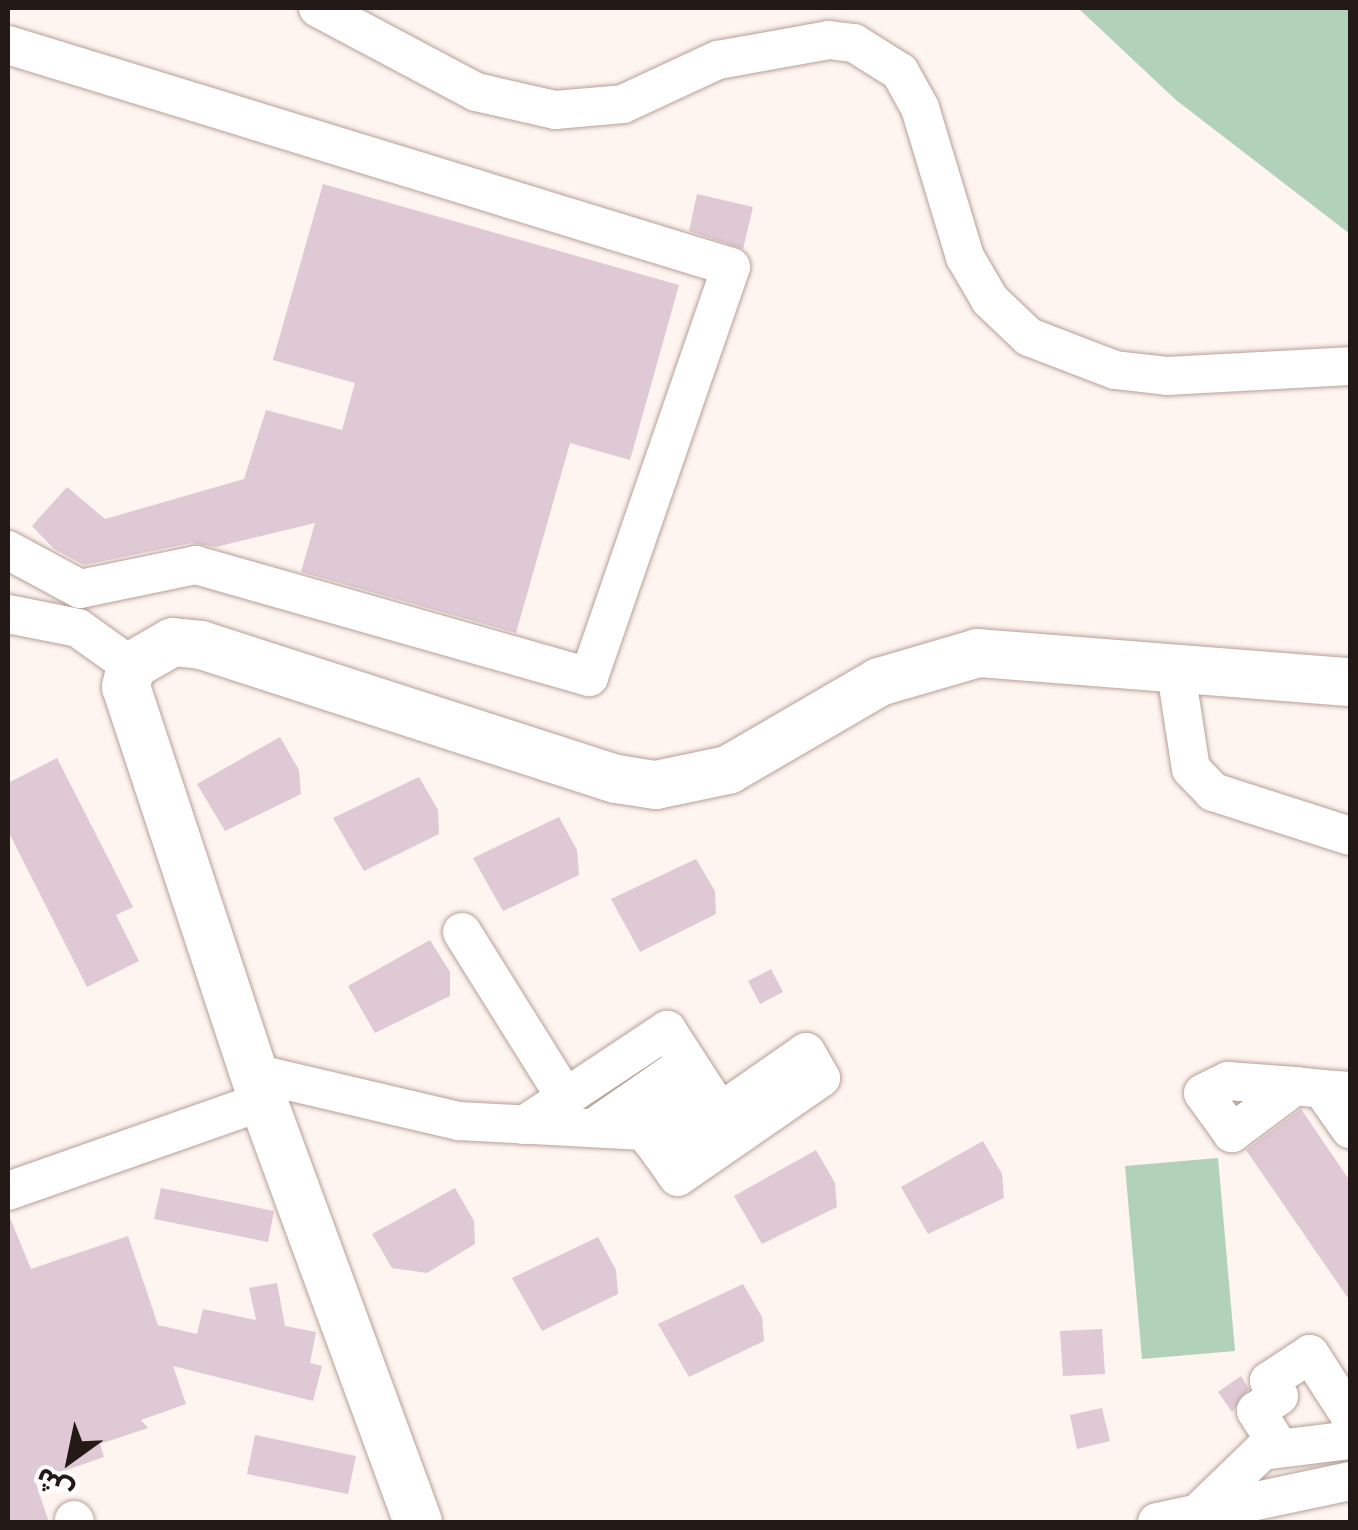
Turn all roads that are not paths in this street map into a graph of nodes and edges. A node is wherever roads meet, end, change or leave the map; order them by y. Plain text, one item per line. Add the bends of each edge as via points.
1 (318, 8) edge
2 (8, 45) edge
3 (1350, 366) edge
4 (8, 550) edge
5 (8, 614) edge
6 (131, 666) junction
7 (1175, 666) junction
8 (1350, 682) edge
9 (1350, 836) edge
10 (462, 932) dead end
11 (258, 1087) junction
12 (704, 1088) junction
13 (1323, 1089) edge
14 (566, 1097) junction
15 (524, 1125) junction
16 (593, 1128) junction
17 (1350, 1129) edge
18 (653, 1142) junction
19 (8, 1191) edge
20 (1350, 1416) edge
21 (1350, 1440) edge
22 (1279, 1447) junction
23 (1350, 1481) edge
24 (1198, 1513) junction
25 (418, 1522) edge
26 (1157, 1522) edge

1 - 3 street via 476,92 555,110 624,104 718,60 829,40 854,43 900,72 920,108 964,257 990,300 1029,337 1114,370 1167,376
2 - 4 street via 731,267 590,677 196,565 80,589
5 - 6 street via 78,628
6 - 7 main road via 173,642 201,645 617,779 656,785 728,770 879,682 923,664 978,653
6 - 11 main road via 126,687
7 - 8 main road
7 - 9 street via 1191,769 1212,792
10 - 14 street
11 - 15 street via 459,1121
11 - 19 street
11 - 25 main road
12 - 14 street via 667,1030
12 - 16 street
12 - 18 street
12 - 18 street via 806,1052 821,1078 678,1176
13 - 17 street
14 - 15 street
15 - 16 street
16 - 18 street
20 - 22 street via 1310,1354 1269,1381 1279,1396 1256,1411
21 - 22 street
22 - 24 street via 1262,1451
23 - 24 street
24 - 26 street

